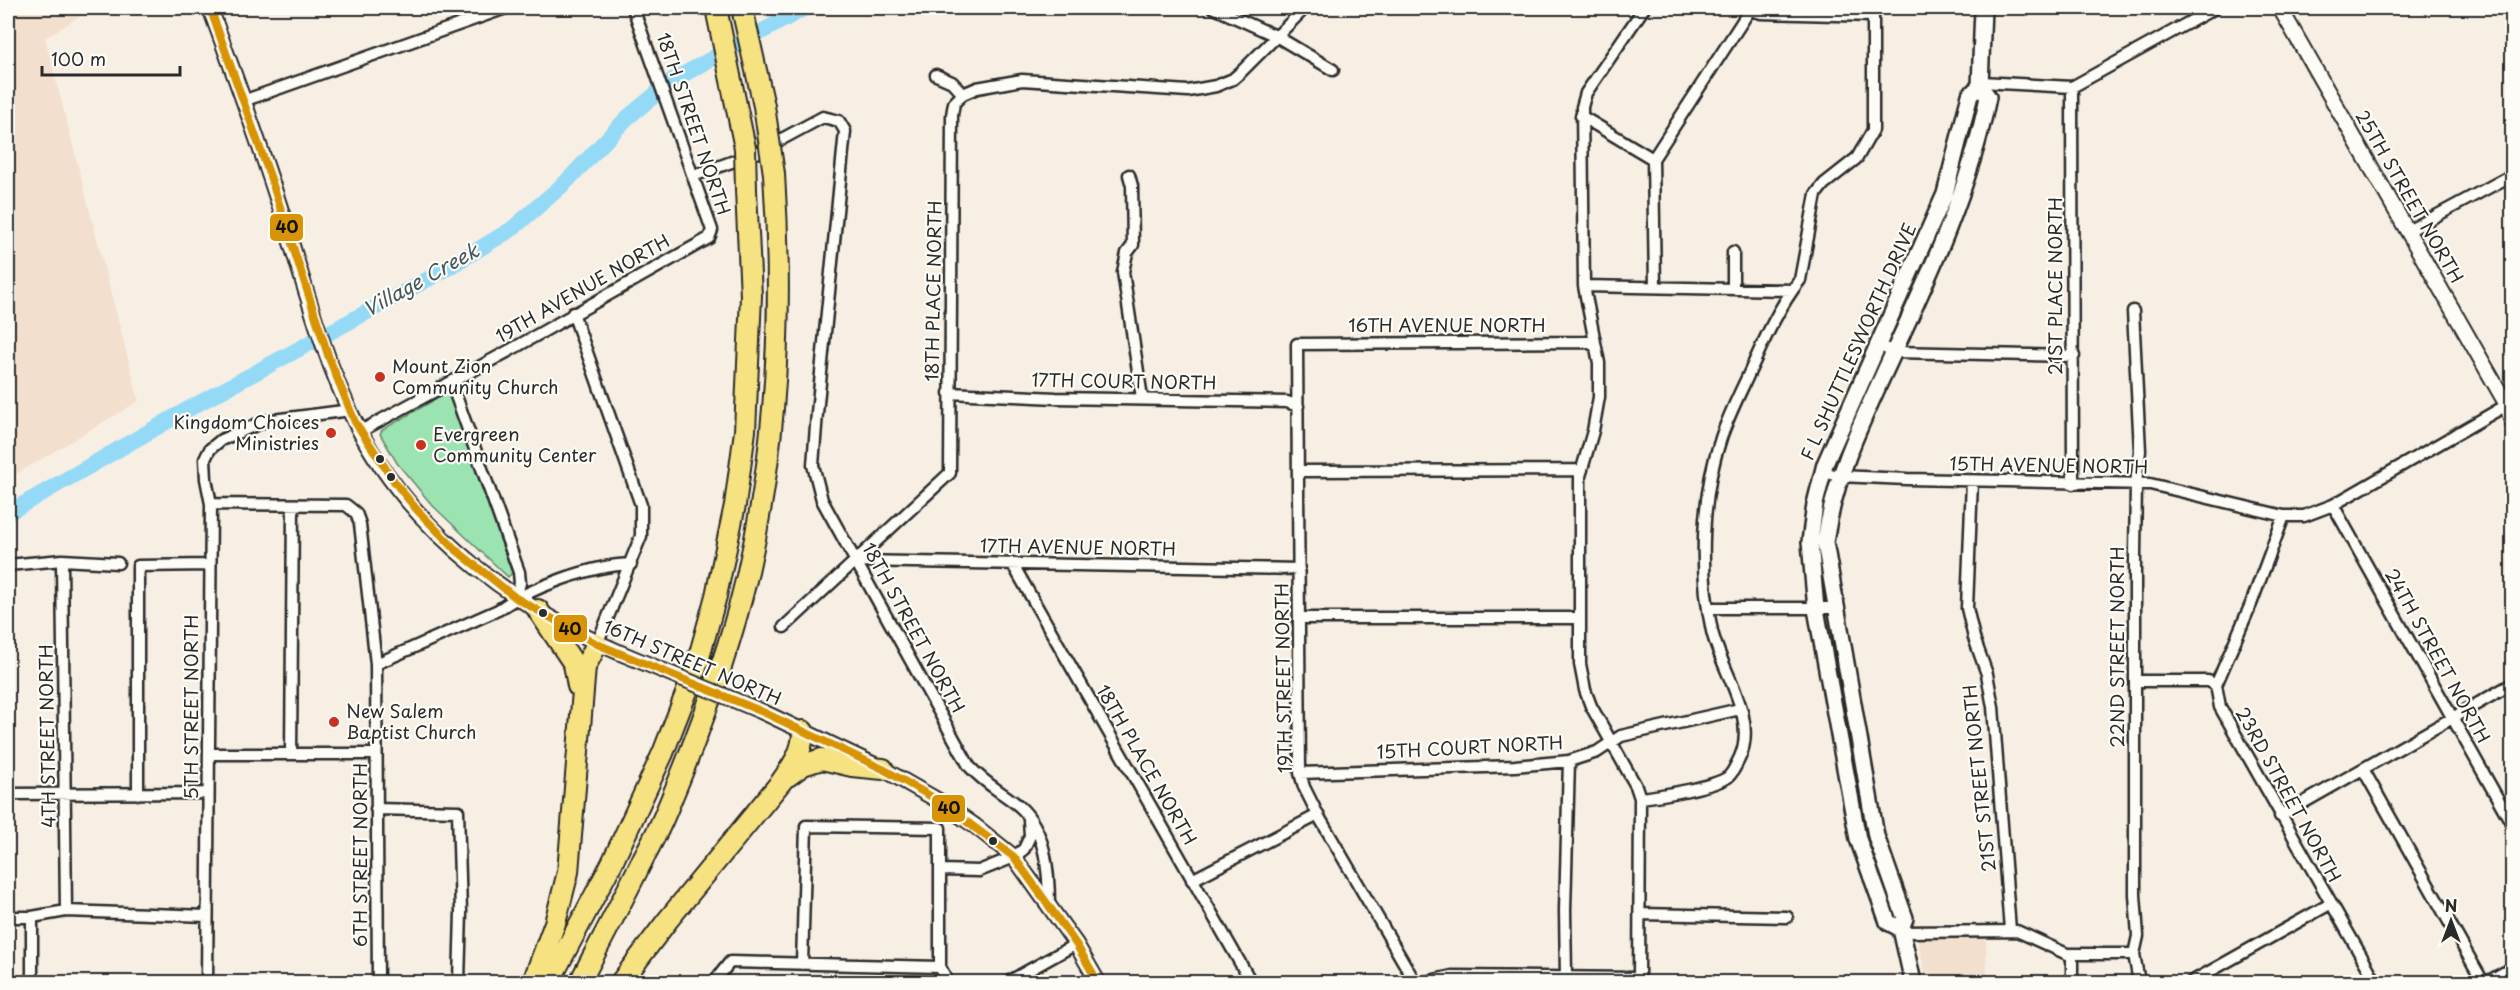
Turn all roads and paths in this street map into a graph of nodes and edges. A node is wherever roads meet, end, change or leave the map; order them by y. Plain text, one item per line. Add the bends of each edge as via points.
1 (210, 8) edge
2 (506, 8) edge
3 (633, 8) edge
4 (716, 8) edge
5 (742, 8) edge
6 (1214, 8) edge
7 (1305, 8) edge
8 (1644, 8) edge
9 (1983, 8) edge
10 (2215, 8) edge
11 (2280, 8) edge
12 (1750, 9) edge
13 (1873, 12) edge
14 (1276, 36) junction
15 (1333, 70) dead end
16 (936, 75) dead end
17 (1980, 84) junction
18 (2072, 87) junction
19 (963, 94) junction
20 (243, 101) junction
21 (1581, 116) junction
22 (1653, 159) junction
23 (1129, 175) dead end
24 (2512, 175) edge
25 (693, 176) junction
26 (2408, 231) junction
27 (696, 244) joint
28 (1732, 252) dead end
29 (1584, 286) junction
30 (1655, 287) junction
31 (1733, 289) junction
32 (1792, 290) junction
33 (2133, 311) dead end
34 (573, 313) junction
35 (1297, 344) joint
36 (1878, 345) junction
37 (1595, 346) junction
38 (1894, 352) junction
39 (2074, 356) junction
40 (451, 382) junction
41 (949, 393) junction
42 (1142, 398) junction
43 (2511, 405) edge
44 (1298, 406) junction
45 (351, 410) junction
46 (2512, 422) edge
47 (361, 431) junction
48 (1582, 470) junction
49 (1299, 471) junction
50 (1823, 472) junction
51 (1839, 476) junction
52 (1972, 482) junction
53 (2136, 483) junction
54 (2073, 484) junction
55 (211, 504) junction
56 (2333, 504) junction
57 (293, 505) junction
58 (2284, 516) junction
59 (62, 560) junction
60 (856, 561) junction
61 (118, 563) dead end
62 (1012, 563) junction
63 (631, 564) junction
64 (8, 565) edge
65 (210, 566) junction
66 (1299, 568) junction
67 (516, 598) junction
68 (1708, 608) junction
69 (1835, 608) junction
70 (1816, 609) junction
71 (538, 610) junction
72 (1300, 618) junction
73 (1579, 618) junction
74 (784, 627) dead end
75 (597, 644) junction
76 (376, 664) junction
77 (2135, 681) junction
78 (2512, 684) edge
79 (2216, 685) junction
80 (1740, 710) junction
81 (2453, 718) junction
82 (580, 721) junction
83 (803, 731) junction
84 (1610, 742) junction
85 (209, 754) junction
86 (291, 754) junction
87 (376, 754) junction
88 (1569, 761) junction
89 (883, 769) junction
90 (2363, 769) junction
91 (1300, 773) junction
92 (781, 782) junction
93 (64, 793) junction
94 (208, 793) junction
95 (8, 794) edge
96 (138, 794) junction
97 (1640, 798) junction
98 (376, 809) junction
99 (1318, 815) junction
100 (2280, 816) junction
101 (1029, 819) junction
102 (2512, 824) edge
103 (1014, 857) junction
104 (940, 870) junction
105 (1192, 880) junction
106 (2330, 904) junction
107 (1049, 905) junction
108 (66, 911) junction
109 (1640, 914) junction
110 (207, 916) junction
111 (8, 917) edge
112 (32, 917) junction
113 (1787, 917) dead end
114 (2010, 930) junction
115 (1901, 931) junction
116 (1076, 944) junction
117 (2134, 954) junction
118 (2072, 955) junction
119 (802, 964) junction
120 (940, 967) junction
121 (2512, 968) edge
122 (1566, 977) junction
123 (1639, 980) edge
124 (32, 982) edge
125 (207, 982) edge
126 (378, 982) edge
127 (459, 982) edge
128 (533, 982) edge
129 (549, 982) edge
130 (580, 982) edge
131 (621, 982) edge
132 (714, 982) edge
133 (948, 982) edge
134 (1008, 982) edge
135 (1098, 982) edge
136 (1251, 982) edge
137 (1415, 982) edge
138 (1425, 982) edge
139 (1913, 982) edge
140 (2072, 982) edge
141 (2139, 982) edge
142 (2191, 982) edge
143 (2376, 982) edge
144 (2485, 982) edge

1 - 20 street, 16TH STREET NORTH
2 - 20 street
3 - 25 street, 18TH STREET NORTH
4 - 129 highway, bridge via 744,148 752,296 745,431 735,505 696,668 663,753 612,863
5 - 130 highway, bridge via 764,106 779,246 778,351 760,515 747,578 717,678 666,814
6 - 14 street
7 - 14 street
8 - 21 street via 1586,93
9 - 17 main road, F L SHUTTLESWORTH DRIVE
10 - 18 street
11 - 26 street, 25TH STREET NORTH
12 - 13 street via 1761,13
12 - 22 street
13 - 32 street via 1873,130 1857,158 1816,194 1800,280
14 - 15 street
14 - 19 street via 1225,83 1188,91 1022,80
16 - 19 street via 952,82
17 - 18 street
17 - 36 main road, F L SHUTTLESWORTH DRIVE via 1970,95 1945,194
17 - 38 main road, F L SHUTTLESWORTH DRIVE via 1988,97 1974,159
18 - 39 street, 21ST PLACE NORTH
19 - 41 street, 18TH PLACE NORTH via 954,103 952,115
20 - 45 street, 16TH STREET NORTH via 329,358
21 - 22 street
21 - 29 street
22 - 30 street
23 - 42 street via 1132,245 1123,272
24 - 26 street
25 - 27 street, 18TH STREET NORTH via 712,230 709,238
25 - 60 street, 18TH STREET NORTH via 756,153 823,117 840,121 845,131 813,465 822,500
26 - 43 street, 25TH STREET NORTH
27 - 34 street, 19TH AVENUE NORTH
28 - 31 street
29 - 30 street
29 - 37 street
30 - 31 street
31 - 32 street
32 - 68 street via 1759,351 1721,437 1712,470 1703,553
33 - 53 street, 22ND STREET NORTH via 2140,427
34 - 40 street, 19TH AVENUE NORTH
34 - 63 street via 641,506 641,536
35 - 37 street, 16TH AVENUE NORTH via 1588,342
35 - 44 street, 19TH STREET NORTH
36 - 38 street
36 - 50 main road, F L SHUTTLESWORTH DRIVE
37 - 48 street via 1599,363 1598,407
38 - 39 street
38 - 51 main road, F L SHUTTLESWORTH DRIVE
39 - 54 street, 21ST PLACE NORTH
40 - 47 street, 19TH AVENUE NORTH
40 - 67 street via 519,572
41 - 42 street, 17TH COURT NORTH
41 - 60 street, 18TH PLACE NORTH via 950,472
42 - 44 street, 17TH COURT NORTH via 1287,402
43 - 46 street, 25TH STREET NORTH
43 - 56 street, 15TH AVENUE NORTH
44 - 49 street, 19TH STREET NORTH
45 - 47 street, 16TH STREET NORTH
45 - 55 street, 5TH STREET NORTH via 265,420 221,440 205,459
47 - 67 street, 16TH STREET NORTH via 417,510 456,550
48 - 49 street
48 - 73 street
49 - 66 street, 19TH STREET NORTH
50 - 51 street, 15TH AVENUE NORTH
50 - 70 main road, F L SHUTTLESWORTH DRIVE via 1810,542
51 - 52 street, 15TH AVENUE NORTH
51 - 69 main road, F L SHUTTLESWORTH DRIVE via 1826,542
52 - 54 street, 15TH AVENUE NORTH
52 - 114 street, 21ST STREET NORTH via 1967,608 1993,707
53 - 54 street, 15TH AVENUE NORTH
53 - 58 street, 15TH AVENUE NORTH
53 - 77 street, 22ND STREET NORTH
55 - 57 street
55 - 65 street, 5TH STREET NORTH
56 - 58 street, 15TH AVENUE NORTH via 2304,516
56 - 81 street, 24TH STREET NORTH
57 - 76 street, 6TH STREET NORTH via 346,506 356,513
57 - 86 street
58 - 79 street
59 - 61 street
59 - 64 street
59 - 93 street, 4TH STREET NORTH
60 - 62 street, 17TH AVENUE NORTH
60 - 74 street
60 - 101 street, 18TH STREET NORTH via 969,766 983,782 1020,807
62 - 66 street, 17TH AVENUE NORTH
62 - 105 street, 18TH PLACE NORTH
63 - 67 street via 610,564
63 - 75 street
65 - 85 street, 5TH STREET NORTH
65 - 96 street via 138,566
66 - 72 street, 19TH STREET NORTH
67 - 71 street, 16TH STREET NORTH
67 - 76 street via 498,610
68 - 70 street
68 - 80 street via 1712,633
69 - 70 street
69 - 115 main road, F L SHUTTLESWORTH DRIVE via 1876,836 1905,918
70 - 115 main road, F L SHUTTLESWORTH DRIVE via 1858,839 1888,922
71 - 75 street, 16TH STREET NORTH
71 - 82 highway via 574,664
72 - 73 street
72 - 91 street, 19TH STREET NORTH
73 - 84 street via 1581,675
75 - 82 highway via 585,667
75 - 83 street, 16TH STREET NORTH, bridge
76 - 87 street, 6TH STREET NORTH
77 - 79 street via 2208,681
77 - 117 street, 22ND STREET NORTH via 2138,936
78 - 81 street
79 - 100 street, 23RD STREET NORTH via 2220,707
80 - 84 street, 15TH COURT NORTH
80 - 97 street via 1744,745 1728,777
81 - 90 street
81 - 102 street, 24TH STREET NORTH
82 - 128 highway via 568,872 555,923
83 - 89 street, 16TH STREET NORTH
83 - 92 highway via 798,758
84 - 88 street, 15TH COURT NORTH via 1597,752
84 - 97 street
85 - 86 street
85 - 94 street, 5TH STREET NORTH
86 - 87 street
87 - 98 street, 6TH STREET NORTH
88 - 91 street, 15TH COURT NORTH
88 - 122 street
89 - 92 highway via 822,759 803,765
89 - 103 street, 16TH STREET NORTH via 939,801
90 - 100 street
90 - 144 street
91 - 99 street, 19TH STREET NORTH
92 - 131 highway
93 - 95 street
93 - 96 street
93 - 108 street, 4TH STREET NORTH
94 - 96 street
94 - 110 street, 5TH STREET NORTH
97 - 109 street
98 - 126 street, 6TH STREET NORTH
98 - 127 street via 458,811
99 - 105 street
99 - 137 street, 19TH STREET NORTH
100 - 106 street, 23RD STREET NORTH
101 - 103 street via 1030,836 1024,849
101 - 107 street, 18TH STREET NORTH via 1038,833 1048,871
103 - 104 street via 979,871
103 - 107 street, 16TH STREET NORTH
104 - 119 street via 940,828 806,826
104 - 120 street
105 - 136 street, 18TH PLACE NORTH
106 - 142 street
106 - 143 street, 23RD STREET NORTH
107 - 116 street
108 - 110 street
108 - 112 street
109 - 113 street
109 - 123 street
110 - 125 street, 5TH STREET NORTH
111 - 112 street
112 - 124 street
114 - 115 street
114 - 118 street
115 - 139 main road, F L SHUTTLESWORTH DRIVE
116 - 134 street
116 - 135 street
117 - 118 street
117 - 141 street, 22ND STREET NORTH
118 - 140 street
119 - 120 street
119 - 132 street via 730,962
120 - 133 street
121 - 144 street
122 - 123 street
122 - 138 street via 1452,976

